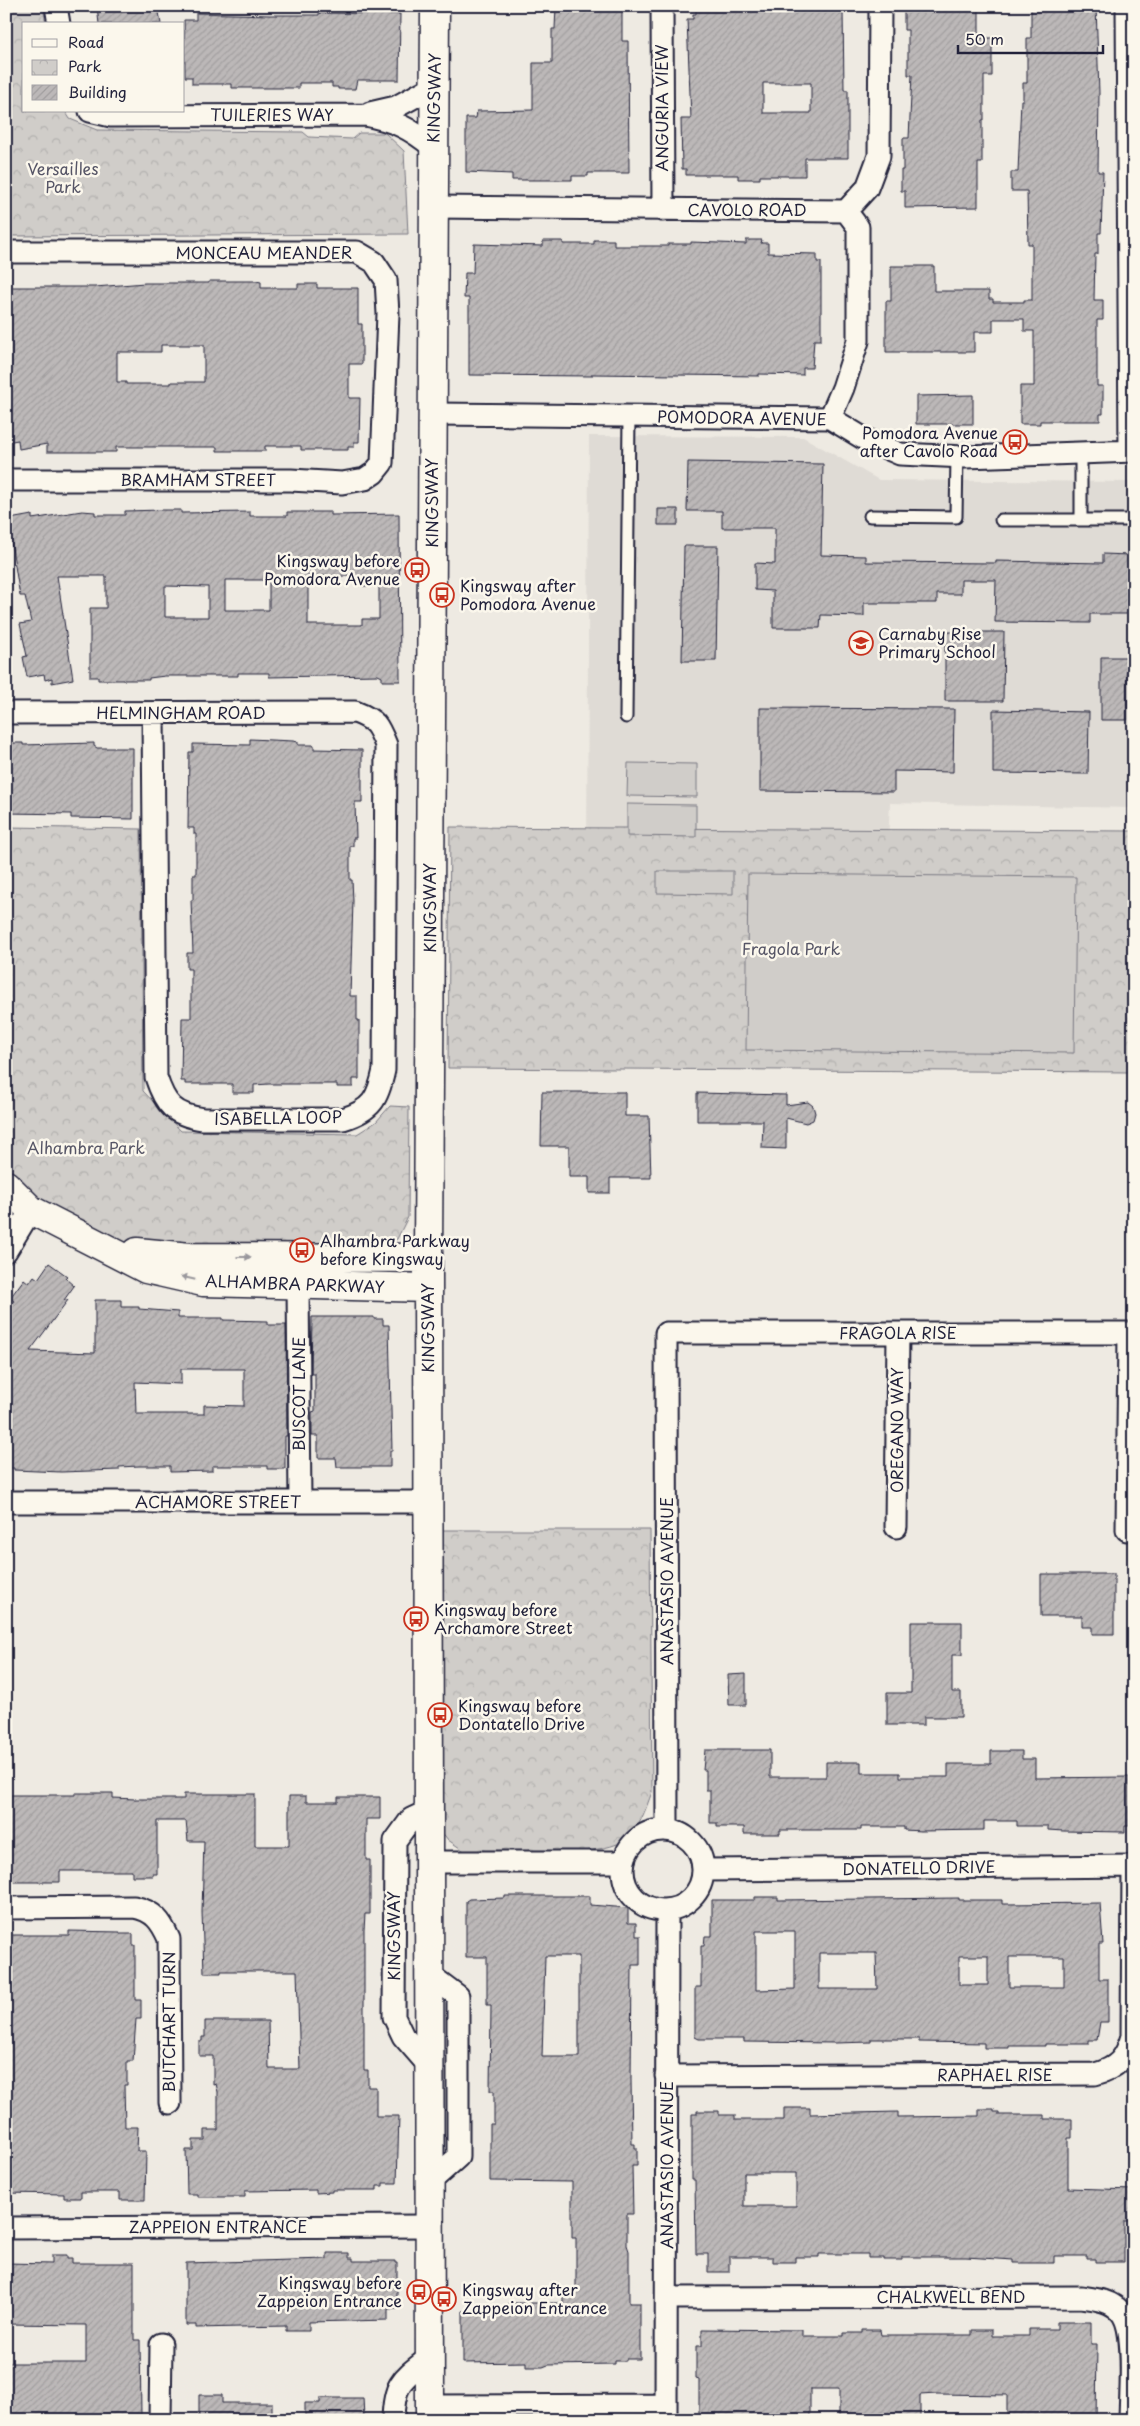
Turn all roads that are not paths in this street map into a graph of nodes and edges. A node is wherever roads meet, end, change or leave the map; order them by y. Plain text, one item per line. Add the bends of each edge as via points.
1 (56, 6) edge
2 (435, 6) edge
3 (662, 6) edge
4 (880, 6) edge
5 (1127, 6) edge
6 (59, 22) edge
7 (434, 86) junction
8 (94, 112) edge
9 (365, 115) junction
10 (434, 147) junction
11 (433, 207) junction
12 (663, 210) junction
13 (846, 211) junction
14 (6, 252) edge
15 (432, 414) junction
16 (630, 416) junction
17 (830, 418) junction
18 (1132, 451) edge
19 (1081, 452) junction
20 (957, 456) junction
21 (382, 463) joint
22 (6, 480) edge
23 (870, 516) dead end
24 (1001, 520) dead end
25 (1081, 520) junction
26 (1134, 520) edge
27 (355, 712) joint
28 (6, 713) edge
29 (153, 714) junction
30 (626, 717) dead end
31 (6, 1185) edge
32 (32, 1210) junction
33 (108, 1250) junction
34 (6, 1251) edge
35 (428, 1258) junction
36 (298, 1286) junction
37 (428, 1288) junction
38 (666, 1333) joint
39 (898, 1333) junction
40 (6, 1502) edge
41 (300, 1502) junction
42 (429, 1502) junction
43 (896, 1527) dead end
44 (1127, 1530) dead end
45 (430, 1810) junction
46 (668, 1829) junction
47 (430, 1862) junction
48 (623, 1862) junction
49 (1133, 1866) edge
50 (704, 1870) junction
51 (6, 1908) edge
52 (667, 1911) junction
53 (430, 1975) junction
54 (430, 2067) junction
55 (666, 2076) junction
56 (170, 2103) dead end
57 (430, 2182) junction
58 (431, 2226) junction
59 (6, 2228) edge
60 (667, 2298) junction
61 (160, 2344) dead end
62 (430, 2357) junction
63 (666, 2412) edge
64 (430, 2413) edge
65 (160, 2420) edge
66 (393, 2420) edge
67 (1130, 2420) edge

1 - 6 street
2 - 7 street, KINGSWAY
3 - 12 street, ANGURIA VIEW
4 - 13 street via 879,156 867,188
5 - 18 street
7 - 9 street, TUILERIES WAY via 396,107
7 - 10 street, KINGSWAY
8 - 9 street, TUILERIES WAY via 111,116
9 - 10 street, TUILERIES WAY via 391,120 412,130
10 - 11 street, KINGSWAY
11 - 12 street, CAVOLO ROAD
11 - 15 street, KINGSWAY
12 - 13 street, CAVOLO ROAD
13 - 17 street via 858,227 858,341
14 - 21 street, MONCEAU MEANDER via 356,252 374,262 386,280 388,314
15 - 16 street, POMODORA AVENUE
15 - 35 street, KINGSWAY
16 - 17 street, POMODORA AVENUE
16 - 30 lane
17 - 20 street, POMODORA AVENUE via 863,438 900,454
18 - 19 street, POMODORA AVENUE
19 - 20 street, POMODORA AVENUE
19 - 25 lane
20 - 23 lane via 956,517
21 - 22 street, BRAMHAM STREET via 365,479 342,483 291,480
24 - 25 lane
25 - 26 lane
27 - 29 street, HELMINGHAM ROAD
27 - 29 street, ISABELLA LOOP via 372,718 386,746 384,1070 379,1091 370,1106 343,1119 203,1119 185,1116 171,1108 162,1094 156,1077
28 - 29 street, HELMINGHAM ROAD
31 - 32 street, ALHAMBRA PARKWAY
32 - 33 street, ALHAMBRA PARKWAY
32 - 34 street
33 -> 35 street, ALHAMBRA PARKWAY via 190,1257
36 -> 33 street, ALHAMBRA PARKWAY via 203,1282 146,1269
35 - 37 street, KINGSWAY
36 - 37 street, ALHAMBRA PARKWAY
36 - 41 street, BUSCOT LANE
37 - 42 street, KINGSWAY
38 - 39 street, FRAGOLA RISE
38 - 46 street, ANASTASIO AVENUE
39 - 43 street, OREGANO WAY
39 - 44 street, FRAGOLA RISE via 1129,1333
40 - 41 street, ACHAMORE STREET
41 - 42 street, ACHAMORE STREET
42 - 45 street, KINGSWAY
45 - 47 street, KINGSWAY
45 - 54 street, KINGSWAY via 411,1819 395,1841 394,2017 403,2036
46 - 48 street via 644,1834 627,1850
46 - 50 street via 679,1832 697,1847
47 - 48 street
47 - 53 street, KINGSWAY
48 - 52 street via 622,1874 632,1897 648,1908
49 - 50 street, DONATELLO DRIVE
49 - 55 street, RAPHAEL RISE via 1132,2036 1119,2064 1108,2070 1095,2074
50 - 52 street via 697,1893 678,1908
51 - 56 street, BUTCHART TURN via 134,1907 157,1917 169,1939
52 - 55 street, ANASTASIO AVENUE
53 - 54 street, KINGSWAY
53 - 57 street via 458,1996 458,2157
54 - 57 street, KINGSWAY
55 - 60 street, ANASTASIO AVENUE
57 - 58 street, KINGSWAY
58 - 59 street, ZAPPEION ENTRANCE
58 - 62 street, KINGSWAY
60 - 63 street, ANASTASIO AVENUE
60 - 67 street, CHALKWELL BEND via 1098,2299 1121,2311 1130,2333
61 - 65 street
62 - 64 street, KINGSWAY
62 - 66 street via 399,2384 394,2397
63 - 64 street

